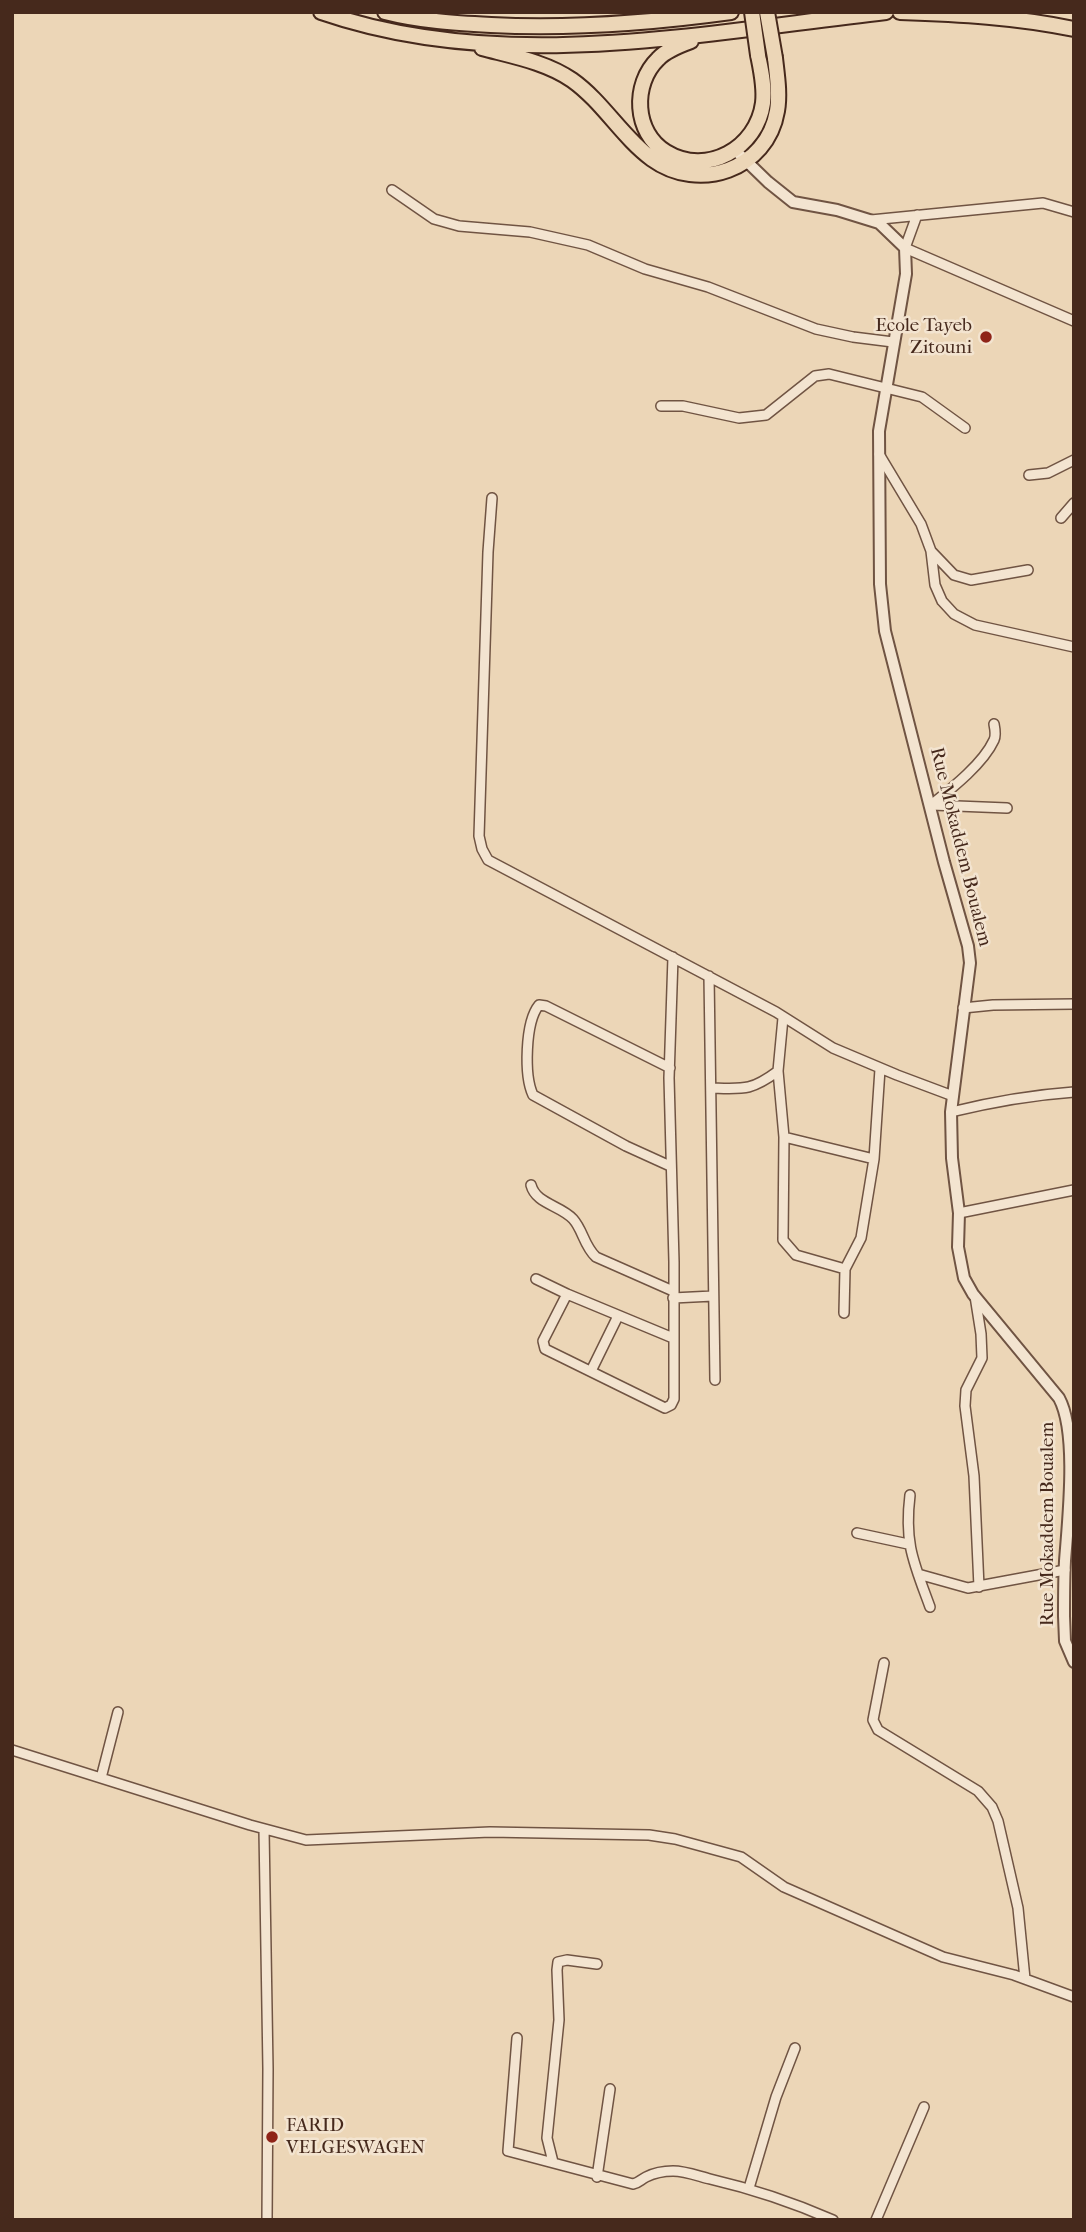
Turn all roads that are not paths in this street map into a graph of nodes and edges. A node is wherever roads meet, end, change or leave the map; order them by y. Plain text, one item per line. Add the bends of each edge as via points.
1 (321, 12) edge
2 (384, 12) edge
3 (731, 12) edge
4 (752, 12) edge
5 (767, 12) edge
6 (886, 12) edge
7 (900, 12) edge
8 (1074, 29) edge
9 (714, 33) junction
10 (446, 39) junction
11 (762, 145) junction
12 (736, 150) junction
13 (746, 162) junction
14 (768, 182) junction
15 (392, 190) dead end
16 (1074, 212) edge
17 (917, 215) junction
18 (870, 220) junction
19 (905, 248) junction
20 (1074, 321) edge
21 (893, 342) junction
22 (886, 387) junction
23 (661, 406) dead end
24 (965, 428) dead end
25 (879, 454) junction
26 (1074, 460) edge
27 (1029, 475) dead end
28 (492, 498) dead end
29 (1074, 503) edge
30 (1061, 518) dead end
31 (931, 551) junction
32 (1028, 570) dead end
33 (1074, 647) edge
34 (994, 724) dead end
35 (931, 805) junction
36 (1007, 808) dead end
37 (673, 957) junction
38 (709, 976) junction
39 (1074, 1004) edge
40 (963, 1008) junction
41 (783, 1018) junction
42 (670, 1068) junction
43 (880, 1069) junction
44 (778, 1071) junction
45 (711, 1088) junction
46 (1074, 1092) edge
47 (953, 1096) junction
48 (951, 1112) junction
49 (784, 1137) junction
50 (874, 1159) junction
51 (670, 1166) junction
52 (531, 1185) dead end
53 (1074, 1190) edge
54 (959, 1213) junction
55 (845, 1269) junction
56 (536, 1279) dead end
57 (567, 1294) junction
58 (673, 1295) junction
59 (713, 1296) junction
60 (975, 1296) junction
61 (844, 1312) dead end
62 (618, 1315) junction
63 (673, 1338) junction
64 (591, 1371) junction
65 (715, 1380) dead end
66 (910, 1495) dead end
67 (858, 1532) dead end
68 (908, 1544) junction
69 (1065, 1570) junction
70 (918, 1574) junction
71 (979, 1587) junction
72 (930, 1607) dead end
73 (1069, 1615) edge
74 (1074, 1662) edge
75 (884, 1663) dead end
76 (118, 1712) dead end
77 (12, 1751) edge
78 (101, 1778) junction
79 (264, 1830) junction
80 (597, 1964) dead end
81 (1025, 1979) junction
82 (1074, 1997) edge
83 (517, 2038) dead end
84 (795, 2048) dead end
85 (610, 2089) dead end
86 (924, 2107) dead end
87 (553, 2162) junction
88 (597, 2177) junction
89 (749, 2188) junction
90 (267, 2220) edge
91 (833, 2220) edge
92 (876, 2220) edge

1 - 10 highway via 351,23
2 - 3 highway via 445,23 599,26
4 - 12 highway, bridge via 763,101 758,123
5 - 11 highway, bridge via 779,93 777,114
6 - 9 highway
7 - 8 highway via 967,14
9 - 10 highway via 584,45
9 - 12 highway via 678,45 658,58 644,77 641,115 648,135 664,152 685,161 705,162
10 - 13 highway via 545,65 572,80 652,159 675,172 700,177 727,172
11 - 13 highway
11 - 14 street via 761,168
12 - 13 street
13 - 14 street
14 - 18 street via 793,202
15 - 21 street via 434,219 588,245 816,329
16 - 17 street via 1043,203
17 - 18 street
17 - 19 street
18 - 19 street
19 - 20 street
19 - 21 street, Rue Mokaddem Boualem via 906,275
21 - 22 street, Rue Mokaddem Boualem
22 - 23 street via 829,374 815,376 766,415 739,418
22 - 24 street via 922,397
22 - 25 street, Rue Mokaddem Boualem
25 - 31 street via 921,524
25 - 35 street, Rue Mokaddem Boualem via 879,558 885,631
26 - 27 street via 1048,473
28 - 37 street via 482,849 488,860 503,869
29 - 30 street
31 - 32 street via 954,575 971,580
31 - 33 street via 934,585 942,601 963,621
34 - 35 street via 995,738 984,755
35 - 36 street
35 - 40 street, Rue Mokaddem Boualem via 968,946
37 - 38 street
37 - 42 street
38 - 41 street
38 - 45 street
39 - 40 street
40 - 47 street, Rue Mokaddem Boualem
41 - 43 street
41 - 44 street
42 - 51 street
42 - 51 street via 546,1006 536,1009 528,1032 533,1096
43 - 47 street
43 - 50 street
44 - 45 street via 755,1087
44 - 49 street
45 - 59 street
46 - 48 street
47 - 48 street, Rue Mokaddem Boualem
48 - 54 street, Rue Mokaddem Boualem
49 - 50 street
49 - 55 street via 783,1240 796,1255
50 - 55 street via 861,1238
51 - 58 street
52 - 58 street via 540,1199 574,1220 596,1257
53 - 54 street
54 - 60 street, Rue Mokaddem Boualem via 958,1247 964,1278
55 - 61 street
56 - 57 street
57 - 62 street
57 - 64 street via 543,1345
58 - 59 street
58 - 63 street
59 - 65 street
60 - 69 street, Rue Mokaddem Boualem via 1065,1409 1069,1429
60 - 71 street via 982,1358 969,1383 965,1424 973,1462
62 - 63 street
62 - 64 street
63 - 64 street via 674,1399 665,1408
66 - 68 street
67 - 68 street
68 - 70 street
69 - 71 street
69 - 73 street, Rue Mokaddem Boualem
70 - 71 street
70 - 72 street
73 - 74 street, Rue Mokaddem Boualem via 1065,1641
75 - 81 street via 873,1720 878,1730 978,1791 992,1807 1018,1908
76 - 78 street
77 - 78 street
78 - 79 street
79 - 81 street via 306,1840 490,1832 675,1839 741,1857 784,1887 943,1957
79 - 90 street
80 - 87 street via 567,1960 558,1962 556,1970 559,2020 547,2138
81 - 82 street
83 - 87 street via 508,2151
84 - 89 street
85 - 88 street
86 - 92 street
87 - 88 street
88 - 89 street via 633,2185 675,2171
89 - 91 street

